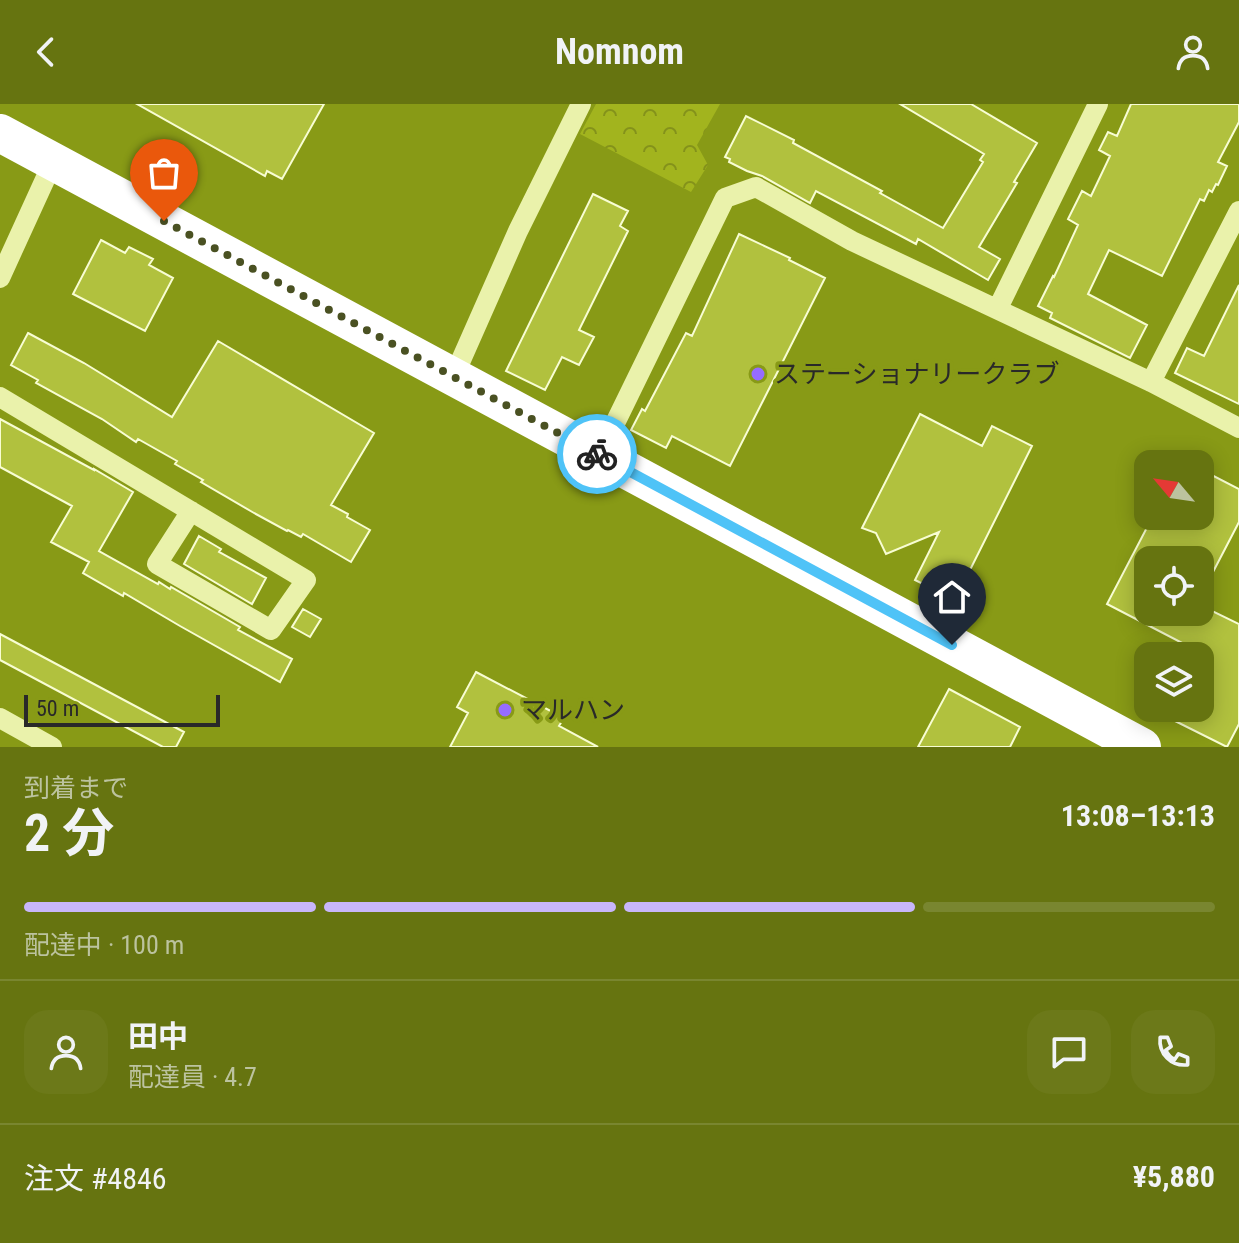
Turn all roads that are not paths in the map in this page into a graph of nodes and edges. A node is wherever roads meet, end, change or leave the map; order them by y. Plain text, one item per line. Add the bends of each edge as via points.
1 (581, 104) edge
2 (1098, 104) edge
3 (0, 133) edge
4 (53, 162) junction
5 (1239, 211) edge
6 (0, 278) edge
7 (998, 308) junction
8 (454, 376) junction
9 (1151, 382) junction
10 (0, 397) edge
11 (1239, 428) edge
12 (599, 456) junction
13 (191, 511) junction
14 (0, 718) edge
15 (52, 747) edge
16 (1142, 747) edge

1 - 8 street
2 - 7 street
3 - 4 highway
4 - 6 street
4 - 8 highway
5 - 9 street
7 - 9 street
7 - 12 street via 852,241 756,187 725,198
8 - 12 highway
9 - 11 street
10 - 13 street
12 - 16 highway
13 - 13 street via 306,580 271,630 157,564
14 - 15 street

